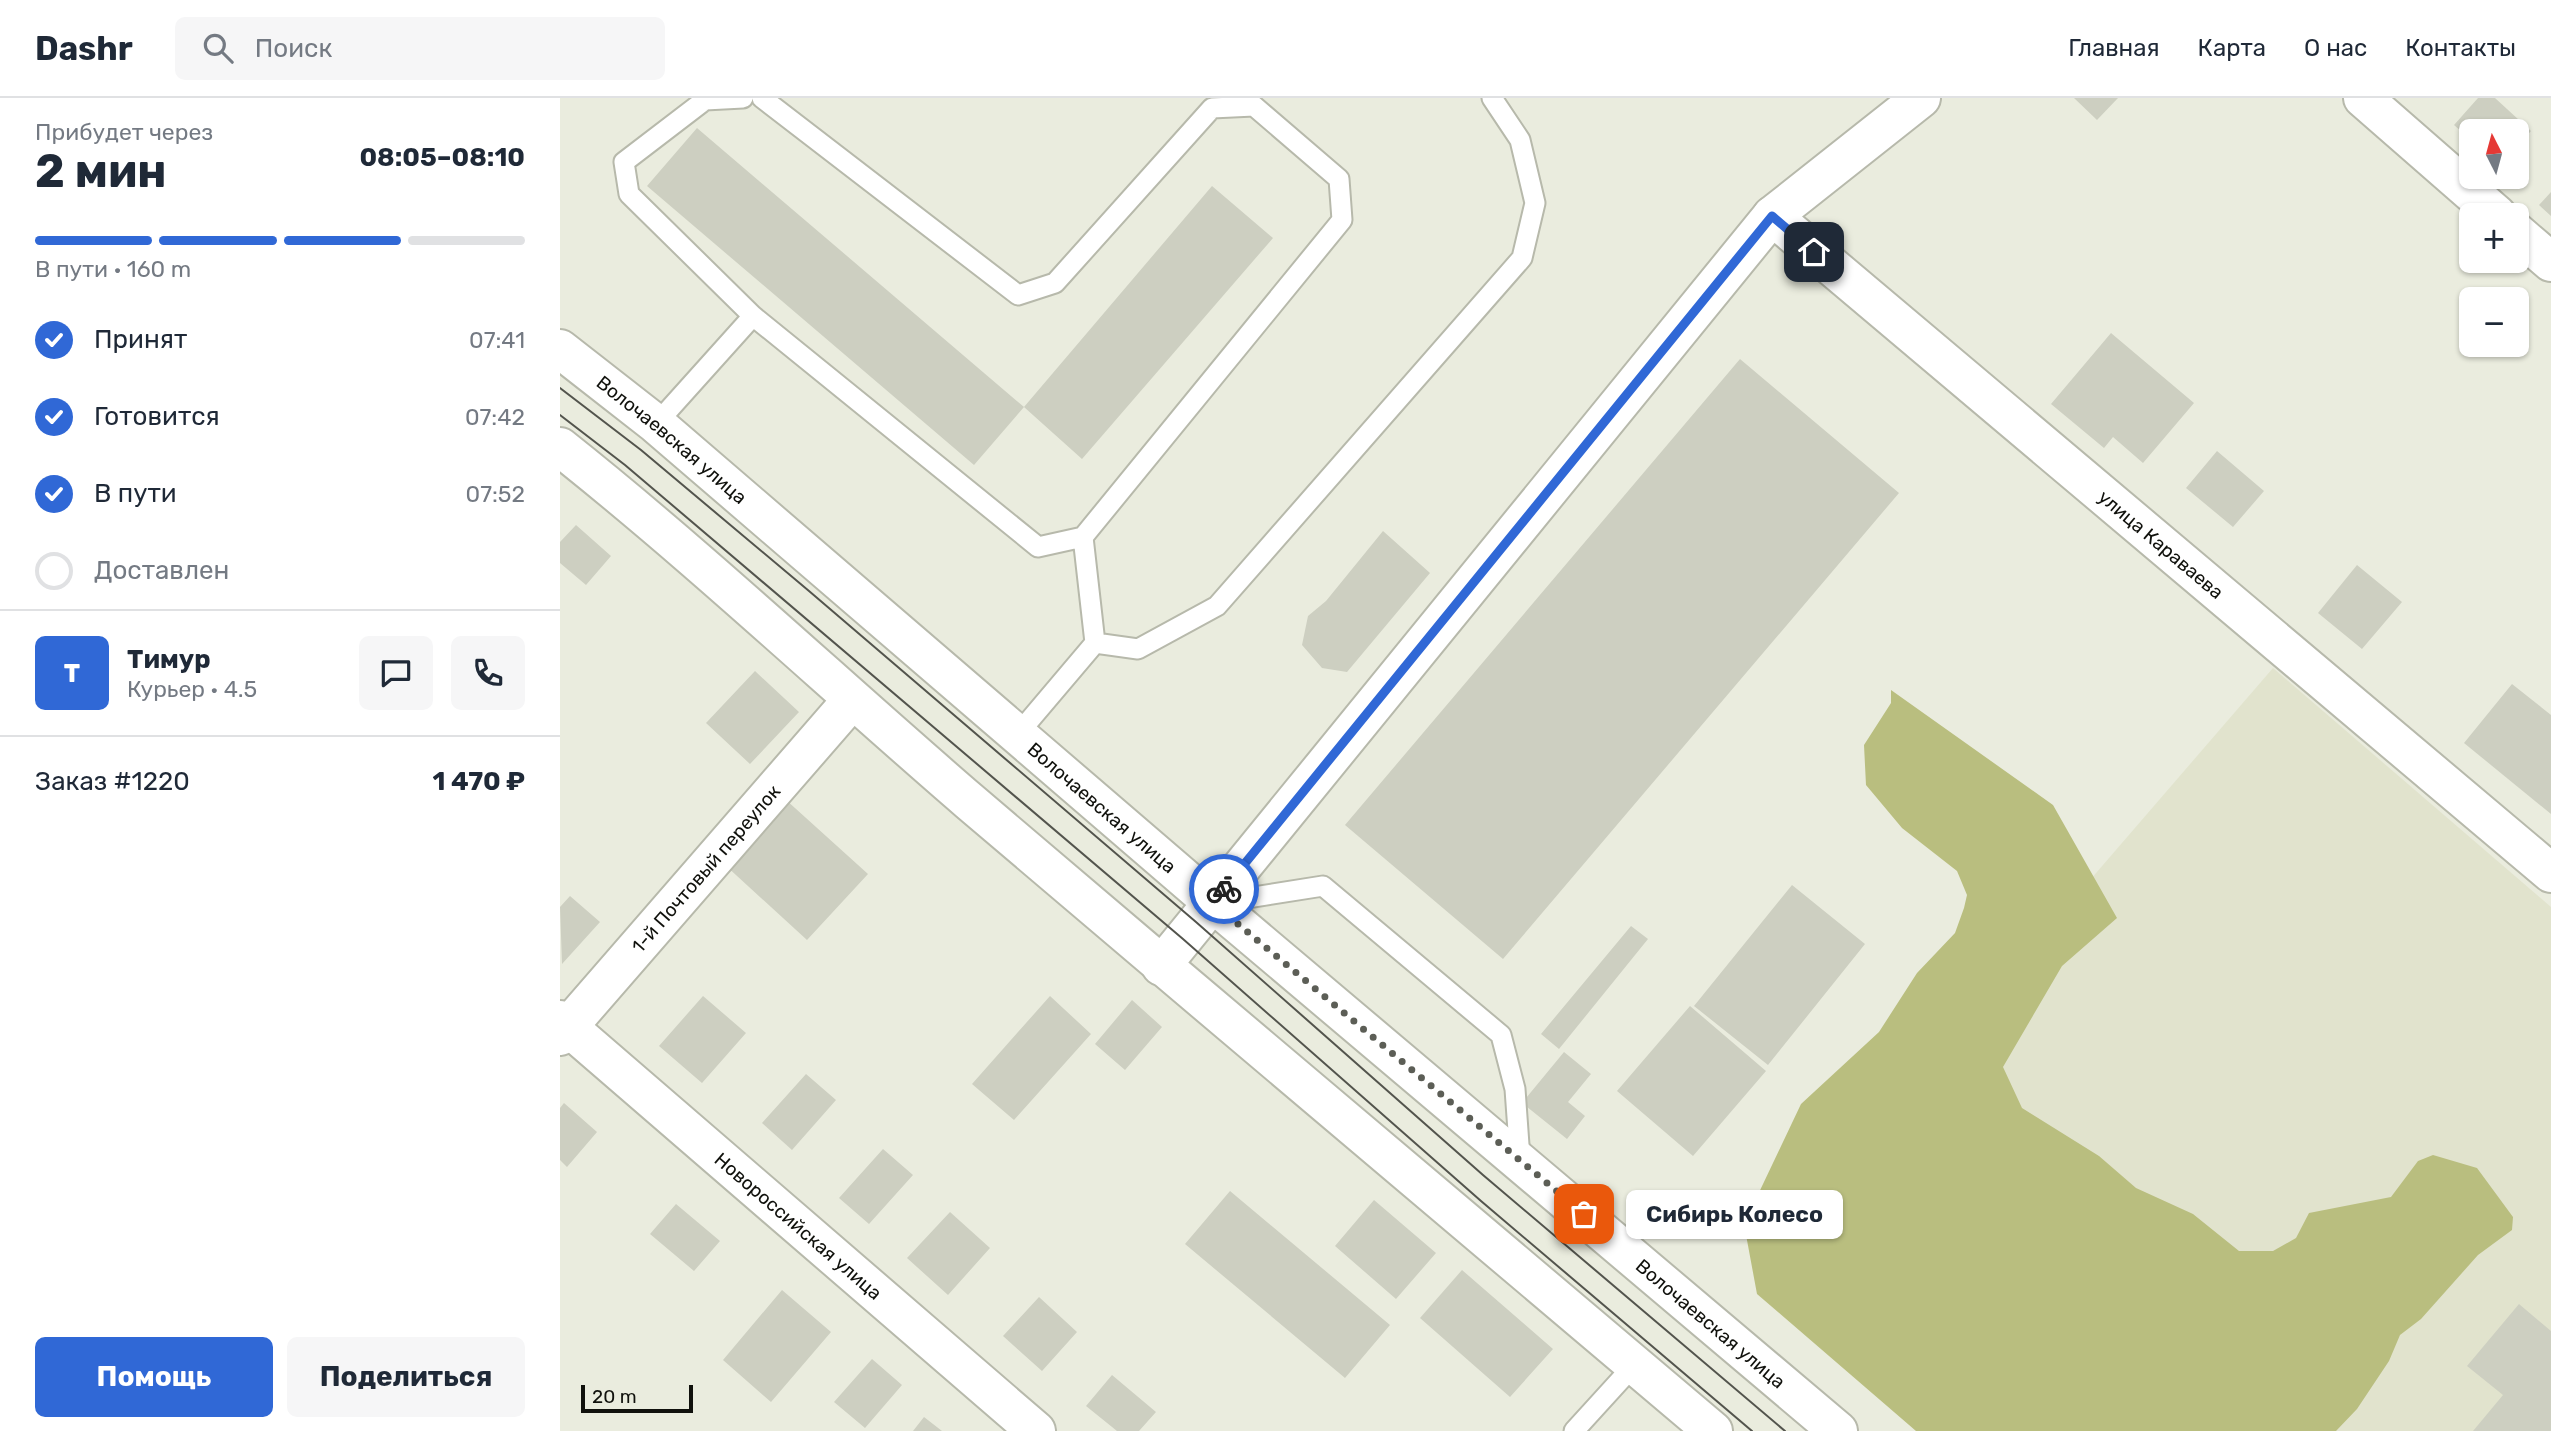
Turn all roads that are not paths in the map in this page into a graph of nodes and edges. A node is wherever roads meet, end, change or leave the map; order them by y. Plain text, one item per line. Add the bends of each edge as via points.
1 (743, 98) edge
2 (762, 98) edge
3 (1492, 98) edge
4 (1921, 98) edge
5 (2363, 98) edge
6 (2483, 203) edge
7 (1772, 216) junction
8 (2529, 243) edge
9 (2551, 262) edge
10 (753, 316) junction
11 (560, 349) edge
12 (656, 424) junction
13 (560, 447) edge
14 (1083, 537) junction
15 (1095, 643) junction
16 (852, 700) junction
17 (1017, 735) junction
18 (2551, 873) edge
19 (1213, 903) junction
20 (1161, 966) junction
21 (563, 1027) edge
22 (1520, 1160) junction
23 (1635, 1364) junction
24 (1036, 1431) edge
25 (1574, 1431) edge
26 (1713, 1431) edge
27 (1838, 1431) edge

1 - 10 lane via 705,100 624,162 629,194
2 - 14 lane via 1018,295 1055,283 1212,108 1254,106 1339,178 1342,220
3 - 15 lane via 1520,140 1535,203 1522,258 1217,607 1138,649
4 - 7 street
5 - 6 street
7 - 18 street, улица Караваева
7 - 19 street
8 - 9 street
10 - 12 lane
10 - 14 lane via 1038,547
11 - 12 street, Волочаевская улица
12 - 17 street, Волочаевская улица
13 - 16 street
14 - 15 lane
15 - 17 lane
16 - 20 street
16 - 21 street, 1-й Почтовый переулок
17 - 19 street, Волочаевская улица
19 - 20 street
19 - 22 street, Волочаевская улица
19 - 22 lane via 1324,886 1501,1035 1515,1089
20 - 23 street
21 - 24 street, Новороссийская улица
22 - 27 street, Волочаевская улица
23 - 25 lane
23 - 26 street

